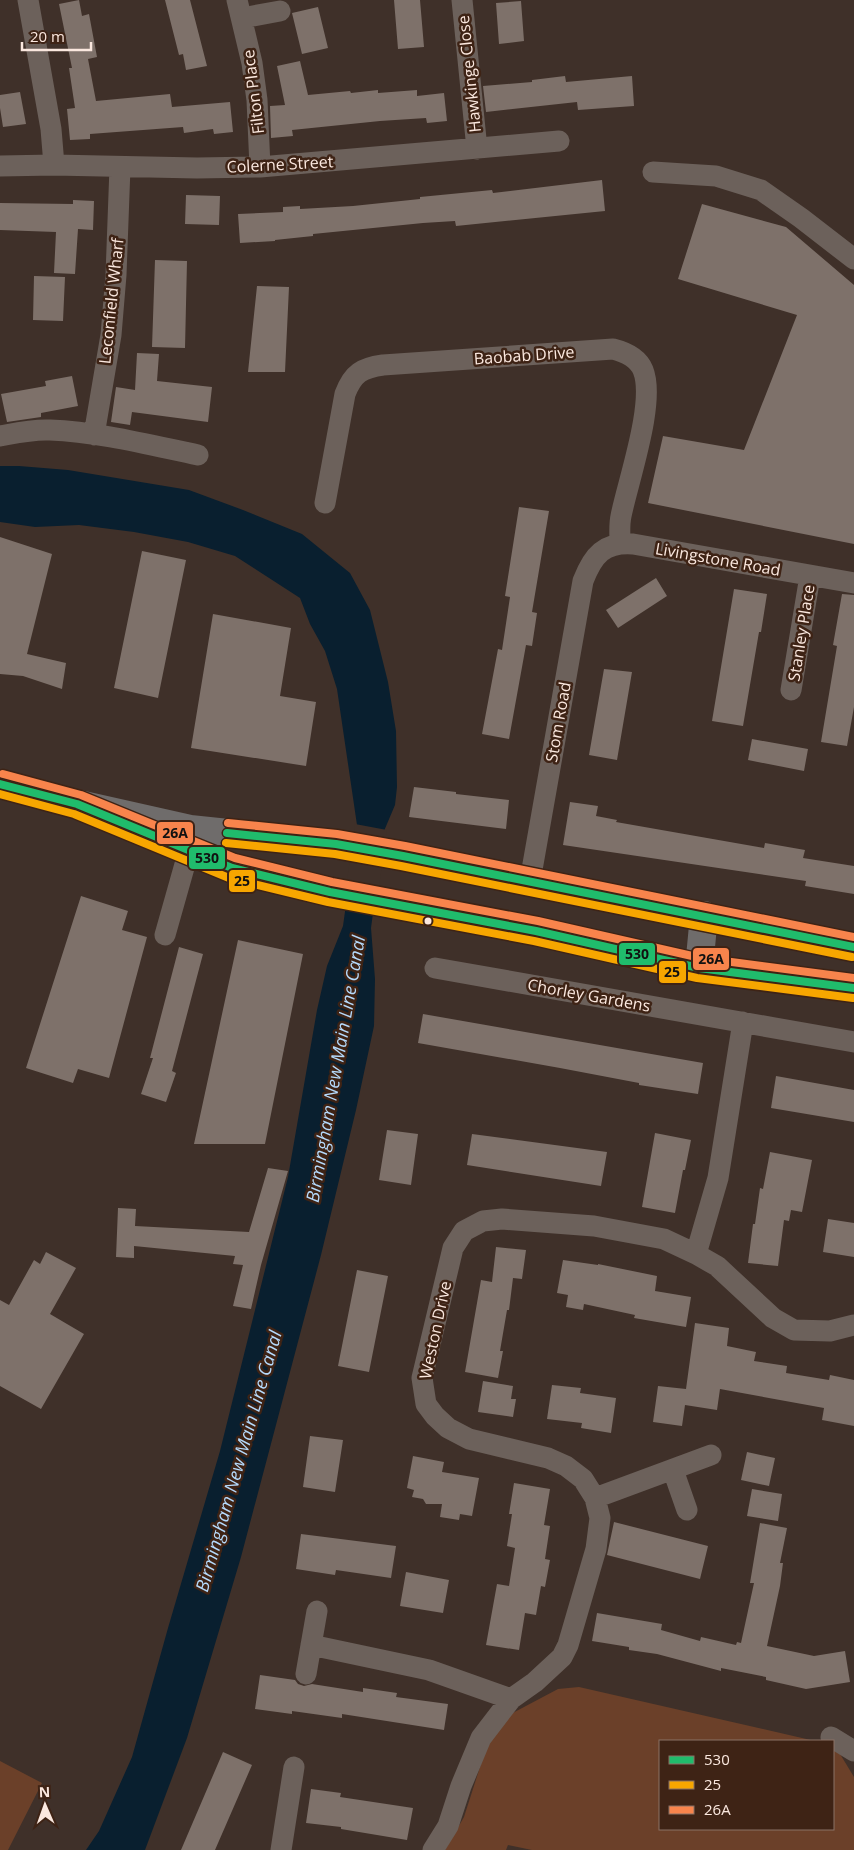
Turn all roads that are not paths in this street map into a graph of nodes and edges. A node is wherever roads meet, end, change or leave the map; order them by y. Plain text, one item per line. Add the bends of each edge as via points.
1 (28, 0) edge
2 (462, 0) edge
3 (239, 9) edge
4 (280, 11) dead end
5 (559, 141) dead end
6 (477, 149) junction
7 (54, 165) junction
8 (0, 166) edge
9 (120, 167) junction
10 (260, 167) junction
11 (653, 172) dead end
12 (854, 259) edge
13 (94, 435) junction
14 (0, 436) edge
15 (198, 455) dead end
16 (325, 503) dead end
17 (620, 543) junction
18 (810, 576) junction
19 (854, 583) edge
20 (791, 690) dead end
21 (0, 784) edge
22 (189, 840) junction
23 (530, 881) junction
24 (704, 915) junction
25 (165, 935) dead end
26 (854, 947) edge
27 (435, 968) dead end
28 (699, 968) junction
29 (854, 988) edge
30 (743, 1022) junction
31 (854, 1042) edge
32 (696, 1254) junction
33 (854, 1325) edge
34 (712, 1455) dead end
35 (673, 1470) junction
36 (595, 1498) junction
37 (687, 1510) dead end
38 (317, 1611) dead end
39 (311, 1645) junction
40 (306, 1674) dead end
41 (511, 1699) junction
42 (831, 1737) dead end
43 (854, 1751) edge
44 (294, 1767) dead end
45 (281, 1850) edge
46 (433, 1850) edge

1 - 7 street via 51,129
2 - 6 street, Hawkinge Close
3 - 4 street, Filton Place
3 - 10 street, Filton Place via 257,100
5 - 6 street, Colerne Street
6 - 10 street, Colerne Street
7 - 8 street, Colerne Street
7 - 9 street, Colerne Street
9 - 10 street, Colerne Street
9 - 13 street, Leconfield Wharf via 111,335
11 - 12 street via 716,176 761,190
13 - 14 street via 49,430
13 - 15 street
16 - 17 street, Baobab Drive via 345,394 357,373 383,365 614,349 635,360 643,369 646,384 645,415 620,519
17 - 18 street, Livingstone Road
17 - 23 street, Stom Road via 600,552 589,564 583,581
18 - 19 street, Livingstone Road
18 - 20 street, Stanley Place
21 - 22 main road
22 - 23 main road via 336,844
22 - 25 street
22 - 28 main road via 232,868 330,892 536,931
23 - 24 main road
24 - 26 main road
24 - 28 main road
27 - 30 street, Chorley Gardens
28 - 29 main road
30 - 31 street, Chorley Gardens
30 - 32 street via 718,1178
32 - 33 street, Weston Drive via 717,1266 773,1318 794,1330 830,1331
32 - 36 street, Weston Drive via 664,1239 594,1226 502,1219 483,1222 464,1231 453,1248 422,1378 426,1404 448,1428 469,1439 548,1458 566,1466 583,1480
34 - 35 street
35 - 36 street
35 - 37 street
36 - 41 street, Weston Drive via 600,1518 596,1549 568,1645 562,1657
38 - 39 street
39 - 40 street
39 - 41 street via 430,1670
41 - 46 street, Weston Drive via 481,1738 448,1826
42 - 43 street
44 - 45 street

